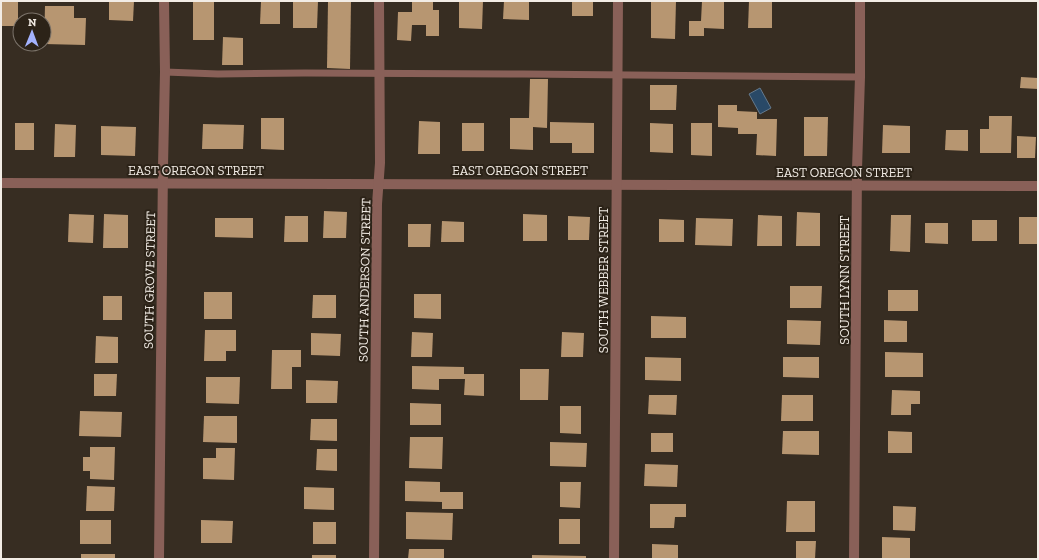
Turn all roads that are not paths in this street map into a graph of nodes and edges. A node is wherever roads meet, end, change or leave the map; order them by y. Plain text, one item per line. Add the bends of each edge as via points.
1 (164, 1) edge
2 (379, 1) edge
3 (618, 1) edge
4 (860, 1) edge
5 (165, 72) junction
6 (380, 74) junction
7 (618, 75) junction
8 (860, 77) junction
9 (1, 183) edge
10 (163, 183) junction
11 (379, 183) junction
12 (617, 184) junction
13 (857, 185) junction
14 (1038, 186) edge
15 (159, 559) edge
16 (374, 559) edge
17 (614, 559) edge
18 (854, 559) edge

1 - 5 street, SOUTH GROVE STREET
2 - 6 street, SOUTH ANDERSON STREET
3 - 7 street, SOUTH WEBBER STREET
4 - 8 street, SOUTH LYNN STREET
5 - 6 lane
5 - 10 street, SOUTH GROVE STREET
6 - 7 lane
6 - 11 street, SOUTH ANDERSON STREET
7 - 8 lane
7 - 12 street, SOUTH WEBBER STREET
8 - 13 street, SOUTH LYNN STREET
9 - 10 street, EAST OREGON STREET
10 - 11 street, EAST OREGON STREET
10 - 15 street, SOUTH GROVE STREET
11 - 12 street, EAST OREGON STREET
11 - 16 street, SOUTH ANDERSON STREET
12 - 13 street, EAST OREGON STREET
12 - 17 street, SOUTH WEBBER STREET
13 - 14 street, EAST OREGON STREET
13 - 18 street, SOUTH LYNN STREET

